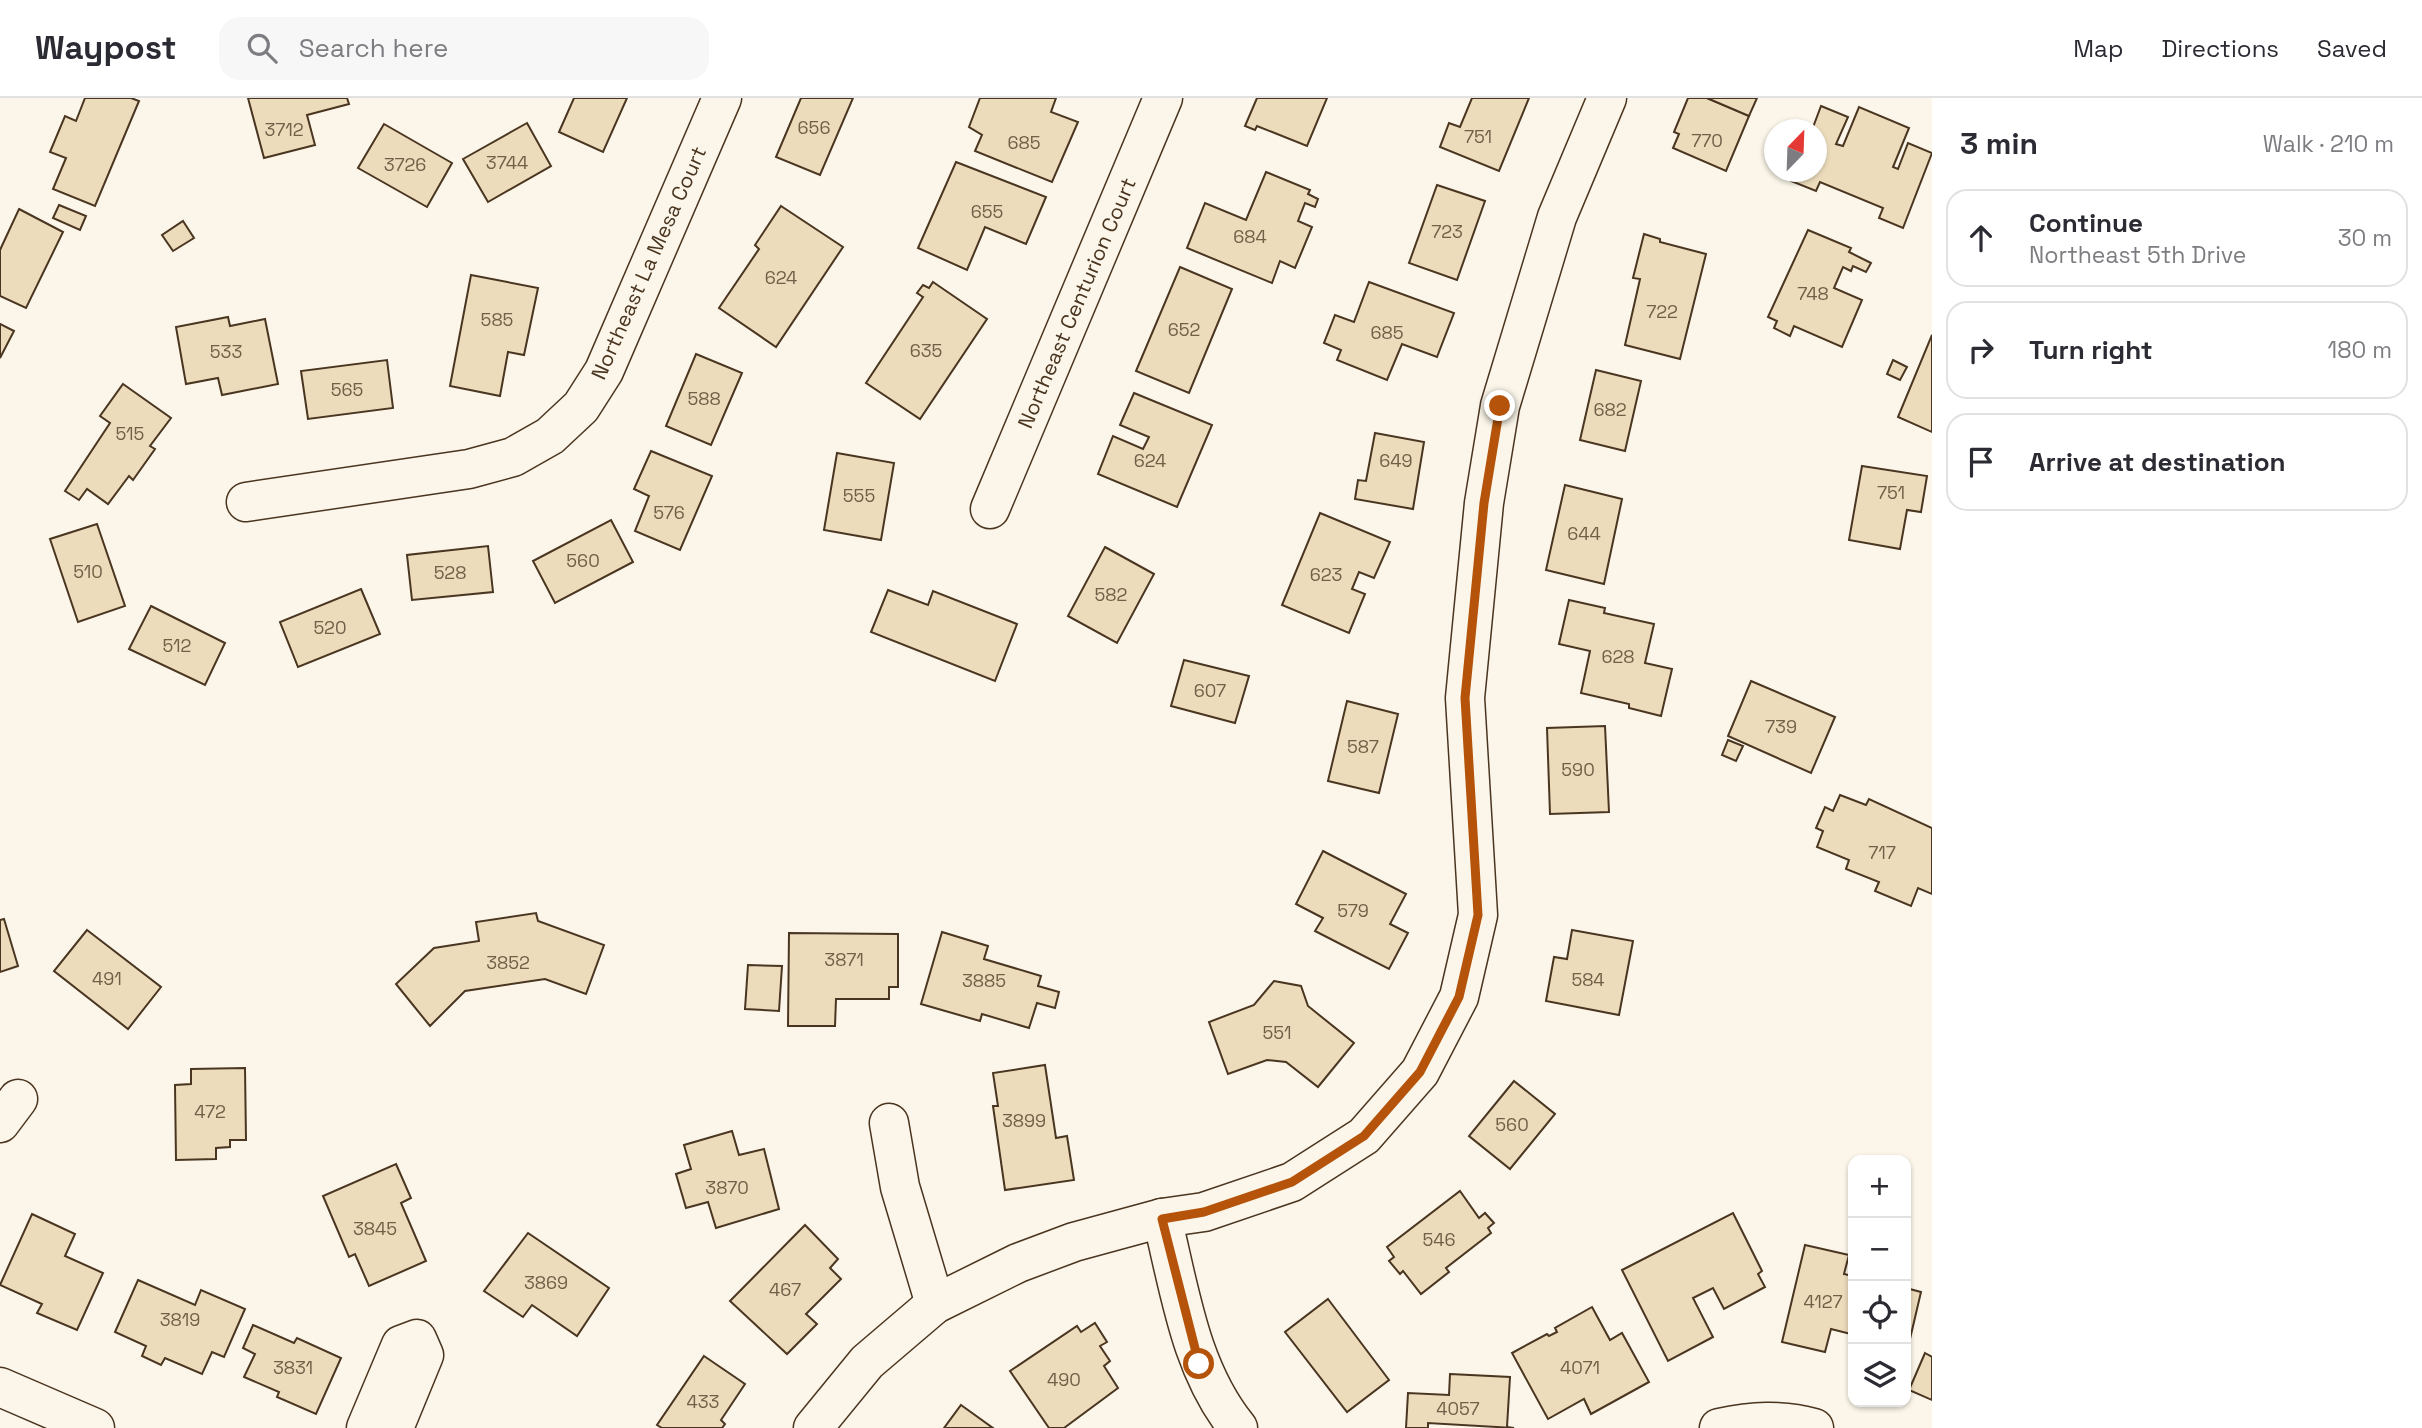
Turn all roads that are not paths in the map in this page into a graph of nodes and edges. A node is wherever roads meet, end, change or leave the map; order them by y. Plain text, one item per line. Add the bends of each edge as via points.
1 (722, 98) edge
2 (1163, 98) edge
3 (1607, 98) edge
4 (246, 502) dead end
5 (990, 509) dead end
6 (889, 1124) dead end
7 (1162, 1219) junction
8 (936, 1304) junction
9 (0, 1387) edge
10 (95, 1428) edge
11 (366, 1428) edge
12 (394, 1428) edge
13 (813, 1428) edge
14 (1238, 1428) edge
15 (1719, 1428) edge
16 (1814, 1428) edge

1 - 4 street, Northeast La Mesa Court via 604,371 581,407 550,436 513,457 469,469
2 - 5 street, Northeast Centurion Court
3 - 7 street via 1558,216 1500,406 1484,503 1465,698 1478,915 1459,997 1420,1072 1364,1136 1292,1182 1204,1212
6 - 8 street via 900,1187
7 - 8 street via 1074,1242
7 - 14 street via 1199,1364 1219,1404
8 - 13 street via 867,1362
9 - 10 street
11 - 12 street via 401,1345 422,1325 424,1355
15 - 16 street via 1752,1421 1794,1422

